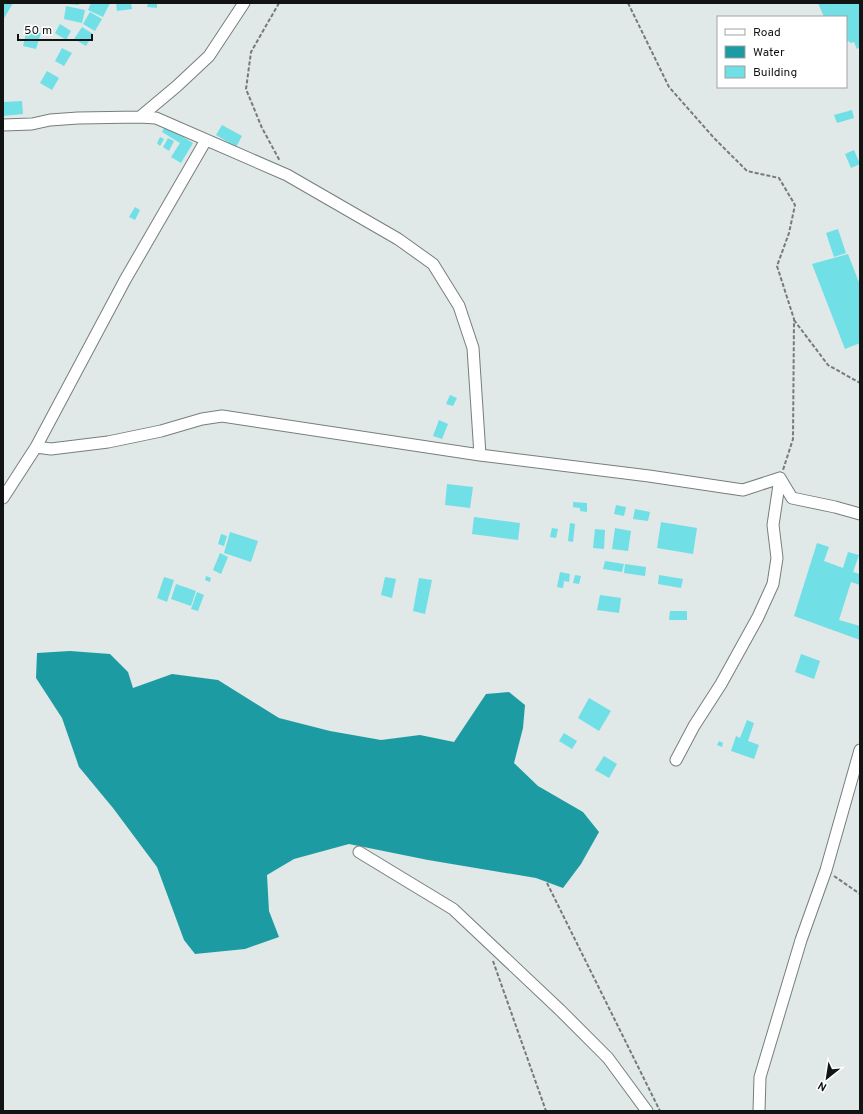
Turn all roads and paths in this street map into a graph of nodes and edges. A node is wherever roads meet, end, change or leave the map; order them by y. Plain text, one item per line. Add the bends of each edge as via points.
1 (244, 3) edge
2 (279, 3) edge
3 (628, 3) edge
4 (140, 117) junction
5 (3, 125) edge
6 (206, 140) junction
7 (288, 174) junction
8 (794, 319) junction
9 (860, 383) edge
10 (36, 447) junction
11 (480, 455) junction
12 (780, 478) junction
13 (3, 498) edge
14 (860, 514) edge
15 (860, 750) edge
16 (676, 760) dead end
17 (359, 852) dead end
18 (826, 870) junction
19 (547, 883) dead end
20 (860, 894) edge
21 (493, 961) dead end
22 (546, 1111) edge
23 (646, 1111) edge
24 (660, 1111) edge
25 (759, 1111) edge

1 - 4 street via 209,56
2 - 7 path via 251,52 246,89 262,128
3 - 8 path via 669,87 747,171 779,178 795,205 789,233 777,266
4 - 5 street via 78,118
4 - 6 street via 156,118
6 - 7 street
6 - 10 street via 125,280
7 - 11 street via 398,239 433,264 459,306 473,348
8 - 9 path via 828,366
8 - 12 path via 794,439
10 - 11 street via 51,449 108,442 222,416
10 - 13 street
11 - 12 street via 743,490
12 - 14 street via 792,498
12 - 16 street via 773,525 777,558 773,584 758,617
15 - 18 street
17 - 23 street via 453,909 608,1058
18 - 20 path
18 - 25 street via 801,940 760,1077
19 - 24 path
21 - 22 path

